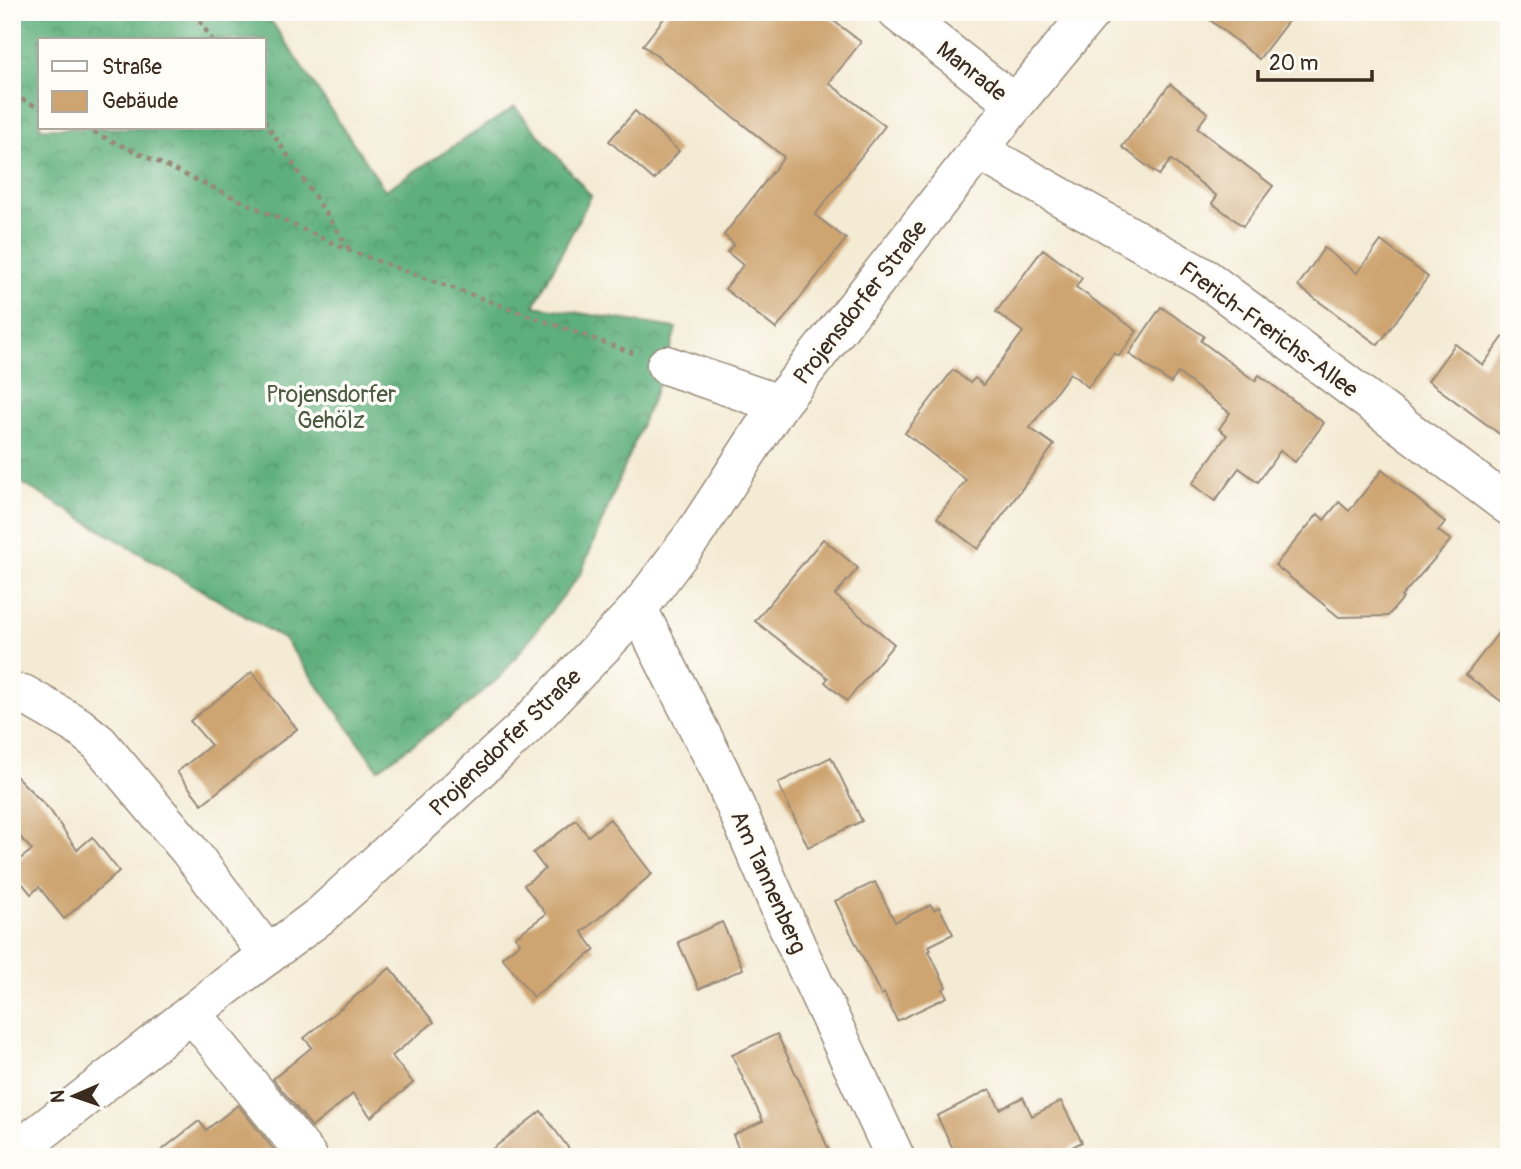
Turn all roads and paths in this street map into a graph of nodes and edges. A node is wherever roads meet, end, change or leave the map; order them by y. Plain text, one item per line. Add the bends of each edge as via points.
1 (194, 12) edge
2 (897, 12) edge
3 (1091, 12) edge
4 (211, 38) edge
5 (12, 95) edge
6 (1015, 104) junction
7 (38, 107) edge
8 (266, 123) edge
9 (88, 130) edge
10 (979, 150) junction
11 (350, 251) junction
12 (666, 365) joint
13 (779, 404) junction
14 (1509, 506) edge
15 (638, 609) junction
16 (23, 694) dead end
17 (268, 955) junction
18 (192, 1013) junction
19 (32, 1150) edge
20 (308, 1157) edge
21 (895, 1157) edge

1 - 4 path
2 - 6 street, Manrade
3 - 6 street, Projensdorfer Straße
5 - 7 path
6 - 10 street, Projensdorfer Straße
8 - 11 path
9 - 11 path
10 - 13 street, Projensdorfer Straße
10 - 14 street, Frerich-Frerichs-Allee via 1205,278
11 - 12 path
12 - 13 street
13 - 15 street, Projensdorfer Straße via 695,533
15 - 17 street, Projensdorfer Straße via 524,728 321,915
15 - 21 street, Am Tannenberg via 720,771
16 - 17 street via 99,743 189,850
17 - 18 street, Projensdorfer Straße
18 - 19 street, Projensdorfer Straße
18 - 20 street

